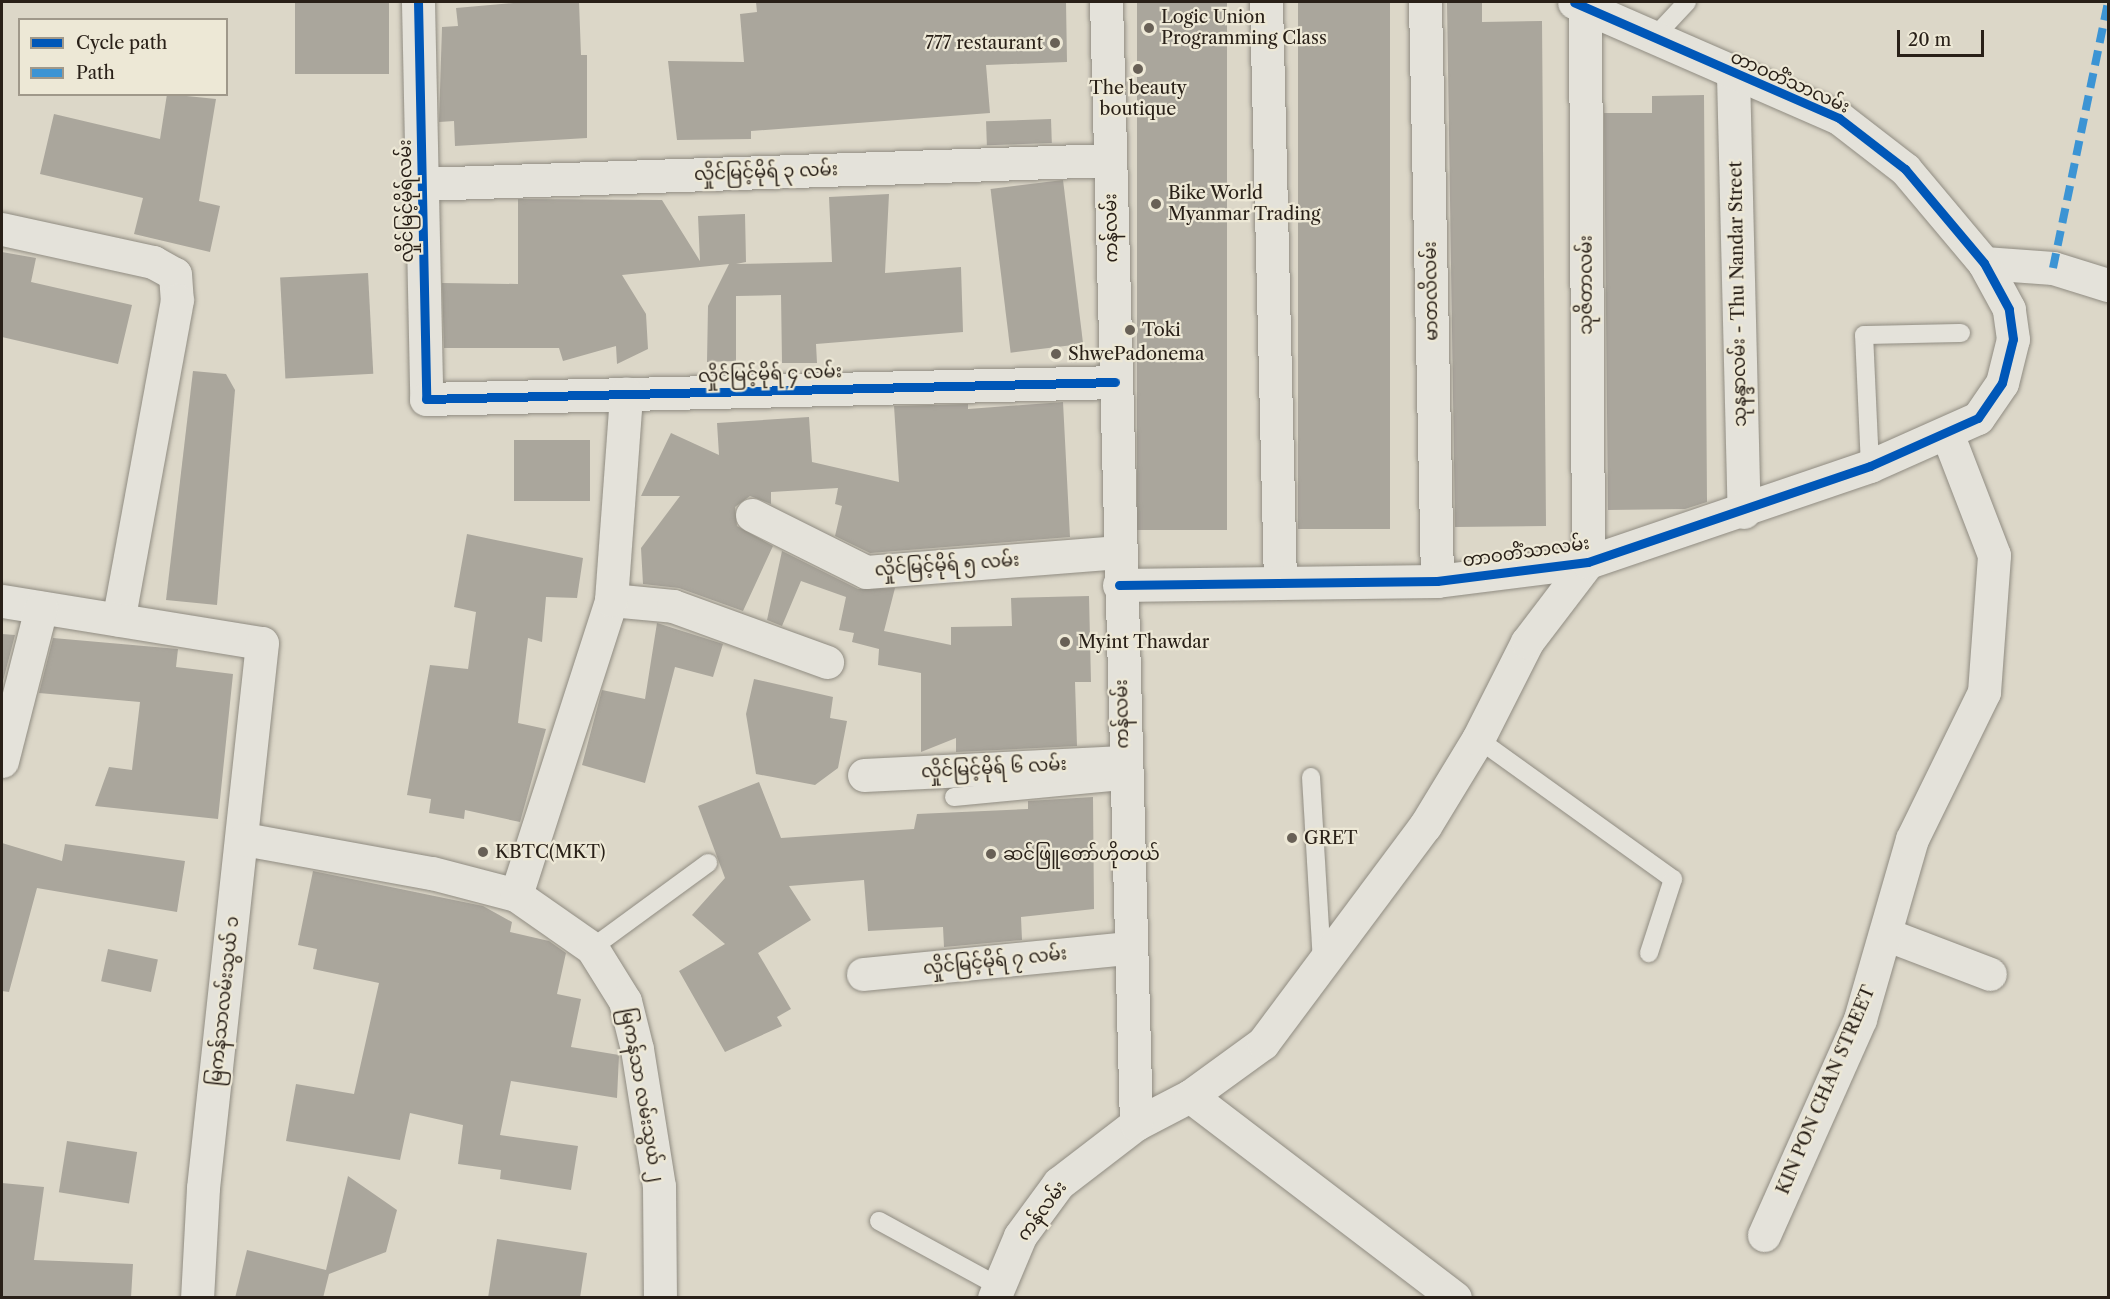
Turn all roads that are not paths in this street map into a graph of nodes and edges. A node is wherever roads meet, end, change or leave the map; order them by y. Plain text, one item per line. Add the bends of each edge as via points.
1 (418, 2) edge
2 (1106, 2) edge
3 (1266, 2) edge
4 (1425, 2) edge
5 (1687, 2) edge
6 (1579, 5) edge
7 (1657, 34) junction
8 (1733, 75) junction
9 (1110, 160) junction
10 (422, 184) junction
11 (2, 228) edge
12 (1984, 264) junction
13 (2109, 285) edge
14 (1961, 333) dead end
15 (1115, 382) junction
16 (626, 394) junction
17 (426, 399) joint
18 (1947, 433) junction
19 (1870, 466) junction
20 (1744, 512) junction
21 (752, 515) dead end
22 (1119, 552) junction
23 (1588, 562) junction
24 (1437, 581) junction
25 (1280, 583) junction
26 (1119, 585) junction
27 (611, 600) junction
28 (2, 601) edge
29 (41, 608) junction
30 (118, 620) junction
31 (827, 662) dead end
32 (1478, 739) junction
33 (2, 761) edge
34 (1124, 771) junction
35 (864, 775) dead end
36 (1311, 777) dead end
37 (954, 797) dead end
38 (244, 839) junction
39 (708, 863) dead end
40 (516, 895) junction
41 (1888, 935) junction
42 (592, 948) junction
43 (1128, 948) junction
44 (1649, 953) dead end
45 (1322, 963) junction
46 (862, 974) dead end
47 (1990, 974) dead end
48 (1191, 1096) junction
49 (1136, 1124) junction
50 (879, 1221) dead end
51 (1764, 1235) dead end
52 (996, 1292) edge
53 (197, 1298) edge
54 (660, 1298) edge
55 (1455, 1298) edge

1 - 10 street, လှိုင်မြင့်မိုရ်လမ်း
2 - 9 street, ကန်လမ်း
3 - 25 street
4 - 24 street, မာတလိလမ်း
5 - 7 lane
6 - 7 street, တာဝတိံသာလမ်း
6 - 23 street, သုဇိတာလမ်း
7 - 8 street, တာဝတိံသာလမ်း
8 - 12 street, တာဝတိံသာလမ်း via 1839,118 1905,169
8 - 20 street, သုနန္ဒာလမ်း - Thu Nandar Street
9 - 10 street, လှိုင်မြင့်မိုရ် ၃ လမ်း
9 - 15 street, ကန်လမ်း
10 - 17 street, လှိုင်မြင့်မိုရ်လမ်း
11 - 30 street via 153,262 176,274 177,300
12 - 13 street via 2053,268
12 - 18 street, တာဝတိံသာလမ်း via 2009,309 2013,339 2002,383 1978,418
14 - 19 lane via 1864,335
15 - 16 street, လှိုင်မြင့်မိုရ် ၄ လမ်း
15 - 22 street, ကန်လမ်း
16 - 17 street, လှိုင်မြင့်မိုရ် ၄ လမ်း
16 - 27 street
18 - 19 street, တာဝတိံသာလမ်း
18 - 41 street, KIN PON CHAN STREET via 1994,555 1984,692 1912,839
19 - 20 street, တာဝတိံသာလမ်း
20 - 23 street, တာဝတိံသာလမ်း
21 - 22 street, လှိုင်မြင့်မိုရ် ၅ လမ်း via 866,572
22 - 26 street, ကန်လမ်း
23 - 24 street, တာဝတိံသာလမ်း
23 - 32 street via 1527,642
24 - 25 street, တာဝတိံသာလမ်း
25 - 26 street, တာဝတိံသာလမ်း
26 - 34 street, ကန်လမ်း
27 - 31 street via 673,606
27 - 40 street
28 - 29 street
29 - 30 street
29 - 33 street
30 - 38 street, မြကန်သာလမ်းသွယ် ၁ via 262,643
32 - 44 lane via 1673,879
32 - 45 street via 1425,826
34 - 35 street, လှိုင်မြင့်မိုရ် ၆ လမ်း
34 - 37 lane
34 - 43 street, ကန်လမ်း
36 - 45 lane
38 - 40 street, မြကန်သာ လမ်းသွယ် ၂ via 432,873
38 - 53 street, မြကန်သာလမ်းသွယ် ၁ via 203,1188
39 - 42 lane
40 - 42 street, မြကန်သာ လမ်းသွယ် ၂
41 - 47 street
41 - 51 street, KIN PON CHAN STREET via 1860,1019
42 - 54 street, မြကန်သာ လမ်းသွယ် ၂ via 626,1001 638,1049 659,1186
43 - 46 street, လှိုင်မြင့်မိုရ် ၇ လမ်း
43 - 49 street, ကန်လမ်း
45 - 48 street via 1263,1043
48 - 49 street
48 - 55 street
49 - 52 street, ကန်လမ်း via 1059,1183 1020,1236
50 - 52 lane

